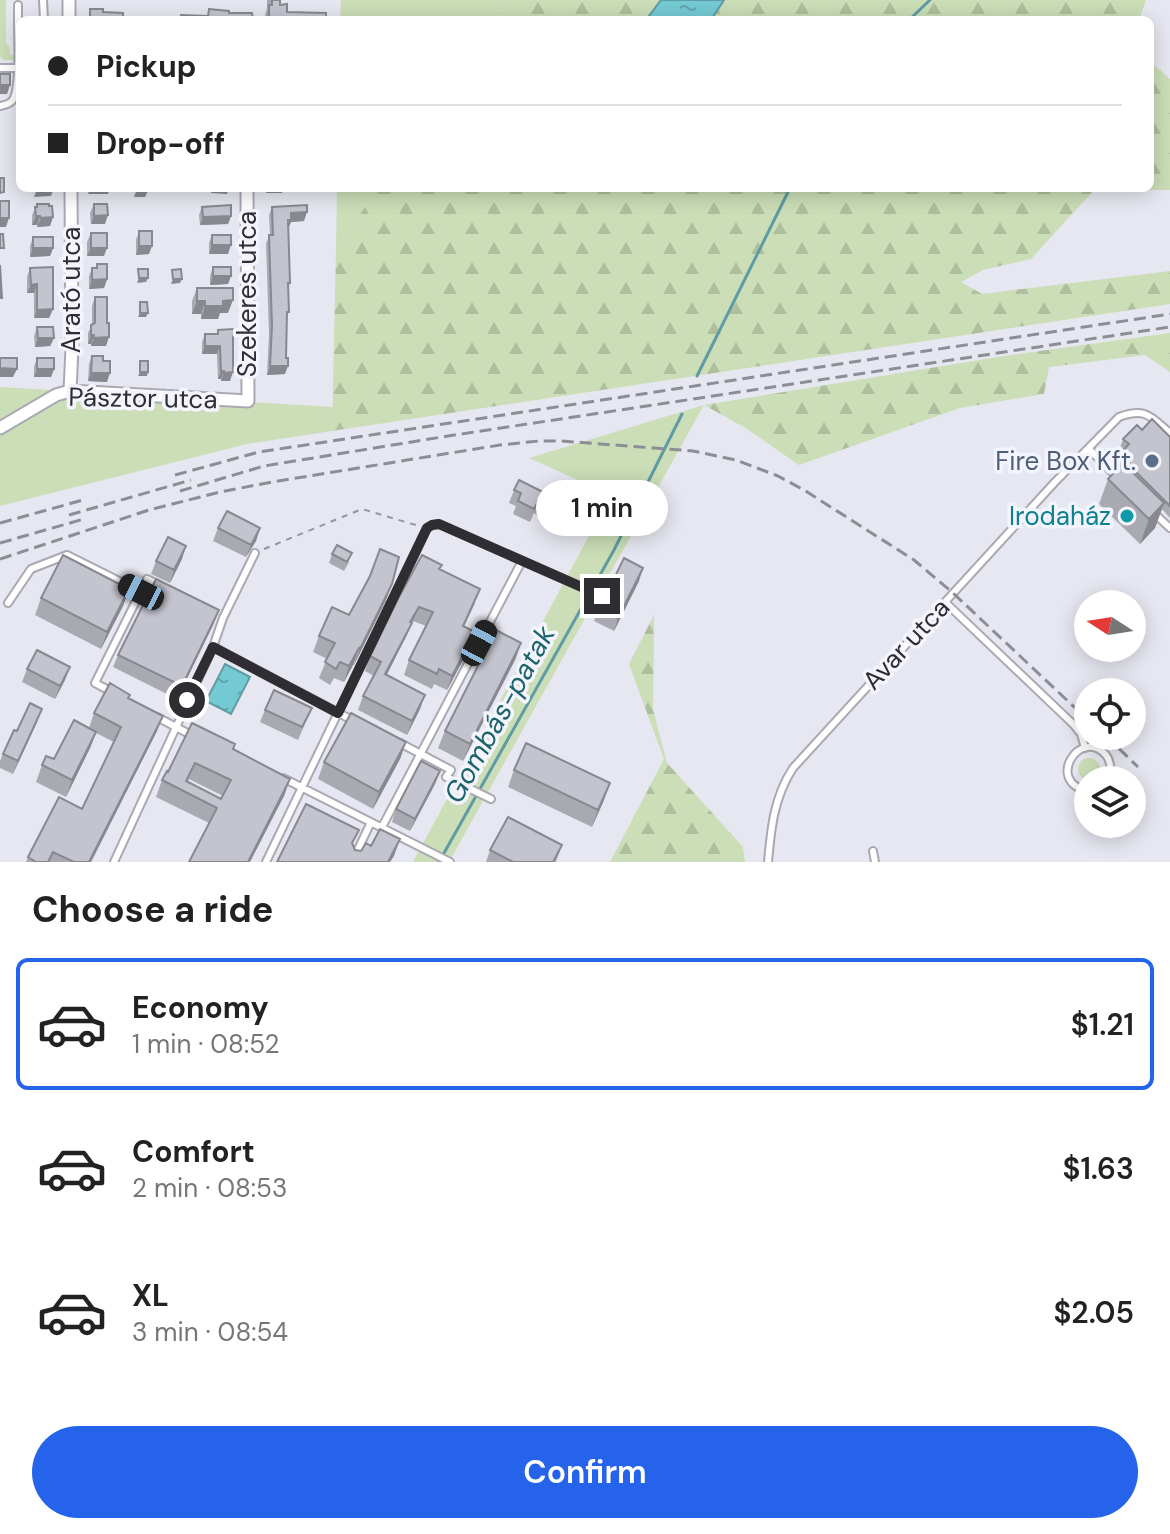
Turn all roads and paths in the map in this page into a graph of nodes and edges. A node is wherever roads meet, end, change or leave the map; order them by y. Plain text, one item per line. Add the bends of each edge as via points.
1 (18, 5) dead end
2 (19, 16) edge
3 (16, 88) edge
4 (0, 106) edge
5 (71, 192) edge
6 (247, 192) edge
7 (70, 391) junction
8 (248, 401) joint
9 (0, 428) edge
10 (1170, 433) edge
11 (1089, 449) junction
12 (1119, 479) edge
13 (1150, 508) edge
14 (427, 528) junction
15 (1170, 528) edge
16 (255, 553) joint
17 (522, 561) junction
18 (160, 586) edge
19 (141, 592) junction
20 (602, 596) edge
21 (945, 602) junction
22 (8, 603) dead end
23 (211, 611) edge
24 (223, 618) junction
25 (213, 647) junction
26 (122, 698) edge
27 (148, 712) edge
28 (338, 713) junction
29 (1074, 725) edge
30 (175, 727) junction
31 (365, 727) edge
32 (203, 740) edge
33 (393, 740) edge
34 (1081, 750) edge
35 (1099, 750) edge
36 (421, 754) junction
37 (1111, 766) edge
38 (274, 774) edge
39 (1074, 784) edge
40 (302, 787) junction
41 (491, 799) dead end
42 (371, 822) junction
43 (382, 827) junction
44 (873, 851) dead end
45 (448, 861) edge
46 (114, 862) edge
47 (266, 862) edge
48 (352, 862) edge
49 (768, 862) edge
50 (875, 862) edge

1 - 2 lane
3 - 4 lane via 12,101
5 - 7 street, Arató utca
6 - 8 street, Szekeres utca
7 - 8 street, Pásztor utca
7 - 9 street, Pásztor utca
10 - 11 lane, Avar utca via 1147,414 1133,412 1119,417
11 - 12 lane
11 - 21 lane, Avar utca
13 - 15 lane
14 - 16 path via 362,509
14 - 17 lane via 439,524
14 - 28 lane
16 - 24 lane
17 - 20 lane
17 - 36 lane
18 - 19 lane via 147,579
19 - 22 lane via 67,555 31,569
19 - 26 lane via 95,683
21 - 29 lane
21 - 49 lane, Avar utca via 793,768 774,808
23 - 24 lane
24 - 25 lane
25 - 28 lane
25 - 30 lane
27 - 30 lane
28 - 31 lane
28 - 40 lane
30 - 32 lane
30 - 46 lane
33 - 36 lane
34 - 39 lane via 1072,755 1067,769
35 - 37 lane
36 - 41 lane via 451,770 446,777
36 - 43 lane
38 - 40 lane
40 - 42 lane
40 - 47 lane
42 - 43 lane
42 - 48 lane
43 - 45 lane
44 - 50 lane

